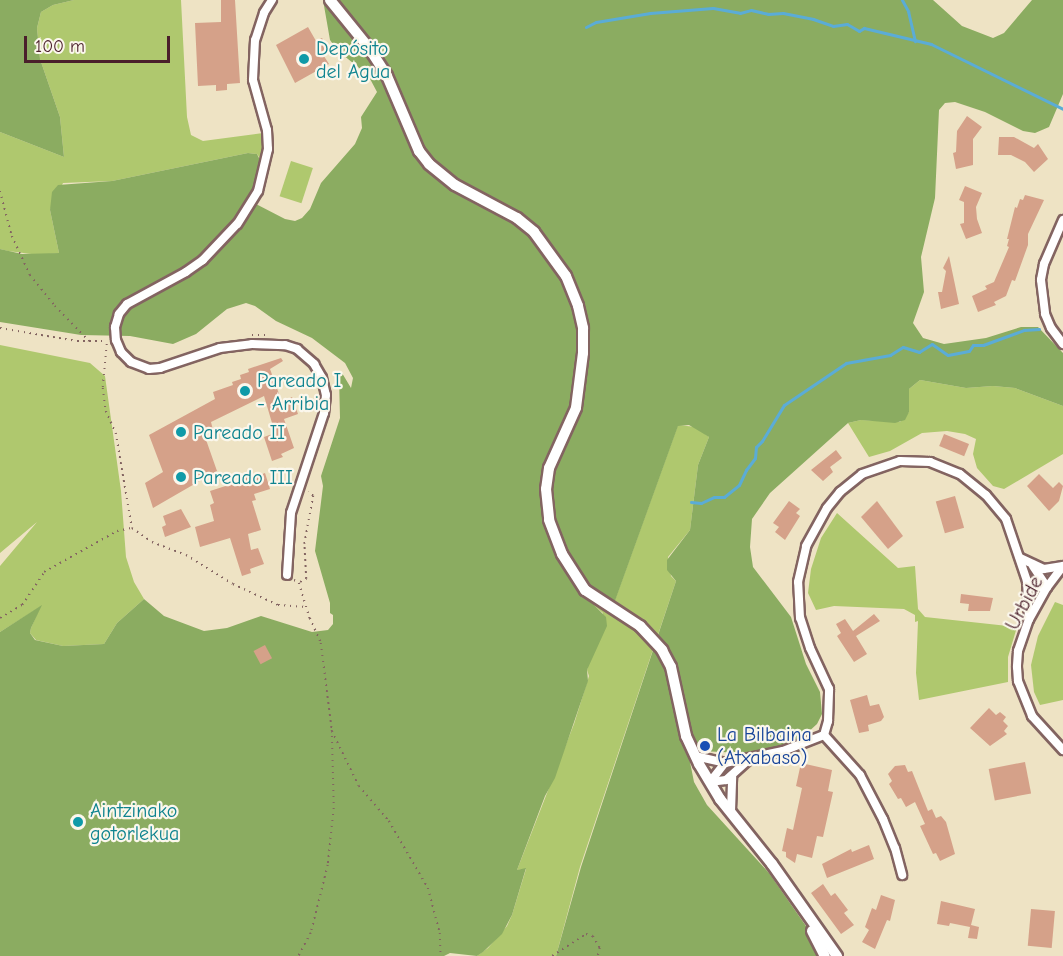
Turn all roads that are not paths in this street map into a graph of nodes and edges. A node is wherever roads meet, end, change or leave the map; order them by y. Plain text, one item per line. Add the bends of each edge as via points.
1 (272, 0) edge
2 (330, 0) edge
3 (1063, 220) edge
4 (1063, 344) edge
5 (1020, 558) junction
6 (1033, 566) junction
7 (1063, 566) edge
8 (287, 575) dead end
9 (1027, 581) junction
10 (1047, 587) junction
11 (1029, 620) junction
12 (824, 735) junction
13 (1063, 750) edge
14 (695, 756) junction
15 (752, 758) junction
16 (725, 763) junction
17 (732, 777) junction
18 (710, 782) junction
19 (731, 812) junction
20 (902, 875) dead end
21 (787, 886) junction
22 (825, 956) edge
23 (837, 956) edge

1 - 8 street via 259,26 254,51 254,80 268,149 258,191 237,224 203,260 127,304 118,314 115,327 121,352 131,362 149,369 220,348 262,344 297,349 314,364 326,394 324,413 291,513
2 - 14 street via 387,76 415,144 429,164 455,185 517,218 534,232 566,276 583,328 582,374 576,408 549,468 549,520 561,554 585,590 640,626 662,650 671,667 686,736
3 - 4 street via 1041,280 1045,314
5 - 6 street
5 - 9 street
5 - 12 street via 1006,519 986,495 960,474 930,462 900,461 881,466 862,474 840,492 806,546 798,582 800,618 829,689
6 - 7 street
6 - 10 street
7 - 10 street, Urbide
9 - 10 street via 1036,587
9 - 11 street
10 - 11 street, Urbide
11 - 13 street, Urbide via 1018,651 1018,681 1032,716
12 - 15 street via 794,748
12 - 20 street via 860,775 883,819
14 - 16 street
14 - 18 street
15 - 16 street
15 - 17 street
16 - 18 street
17 - 18 street
17 - 19 street
18 - 19 street
19 - 21 street
21 - 22 street
21 - 23 street

